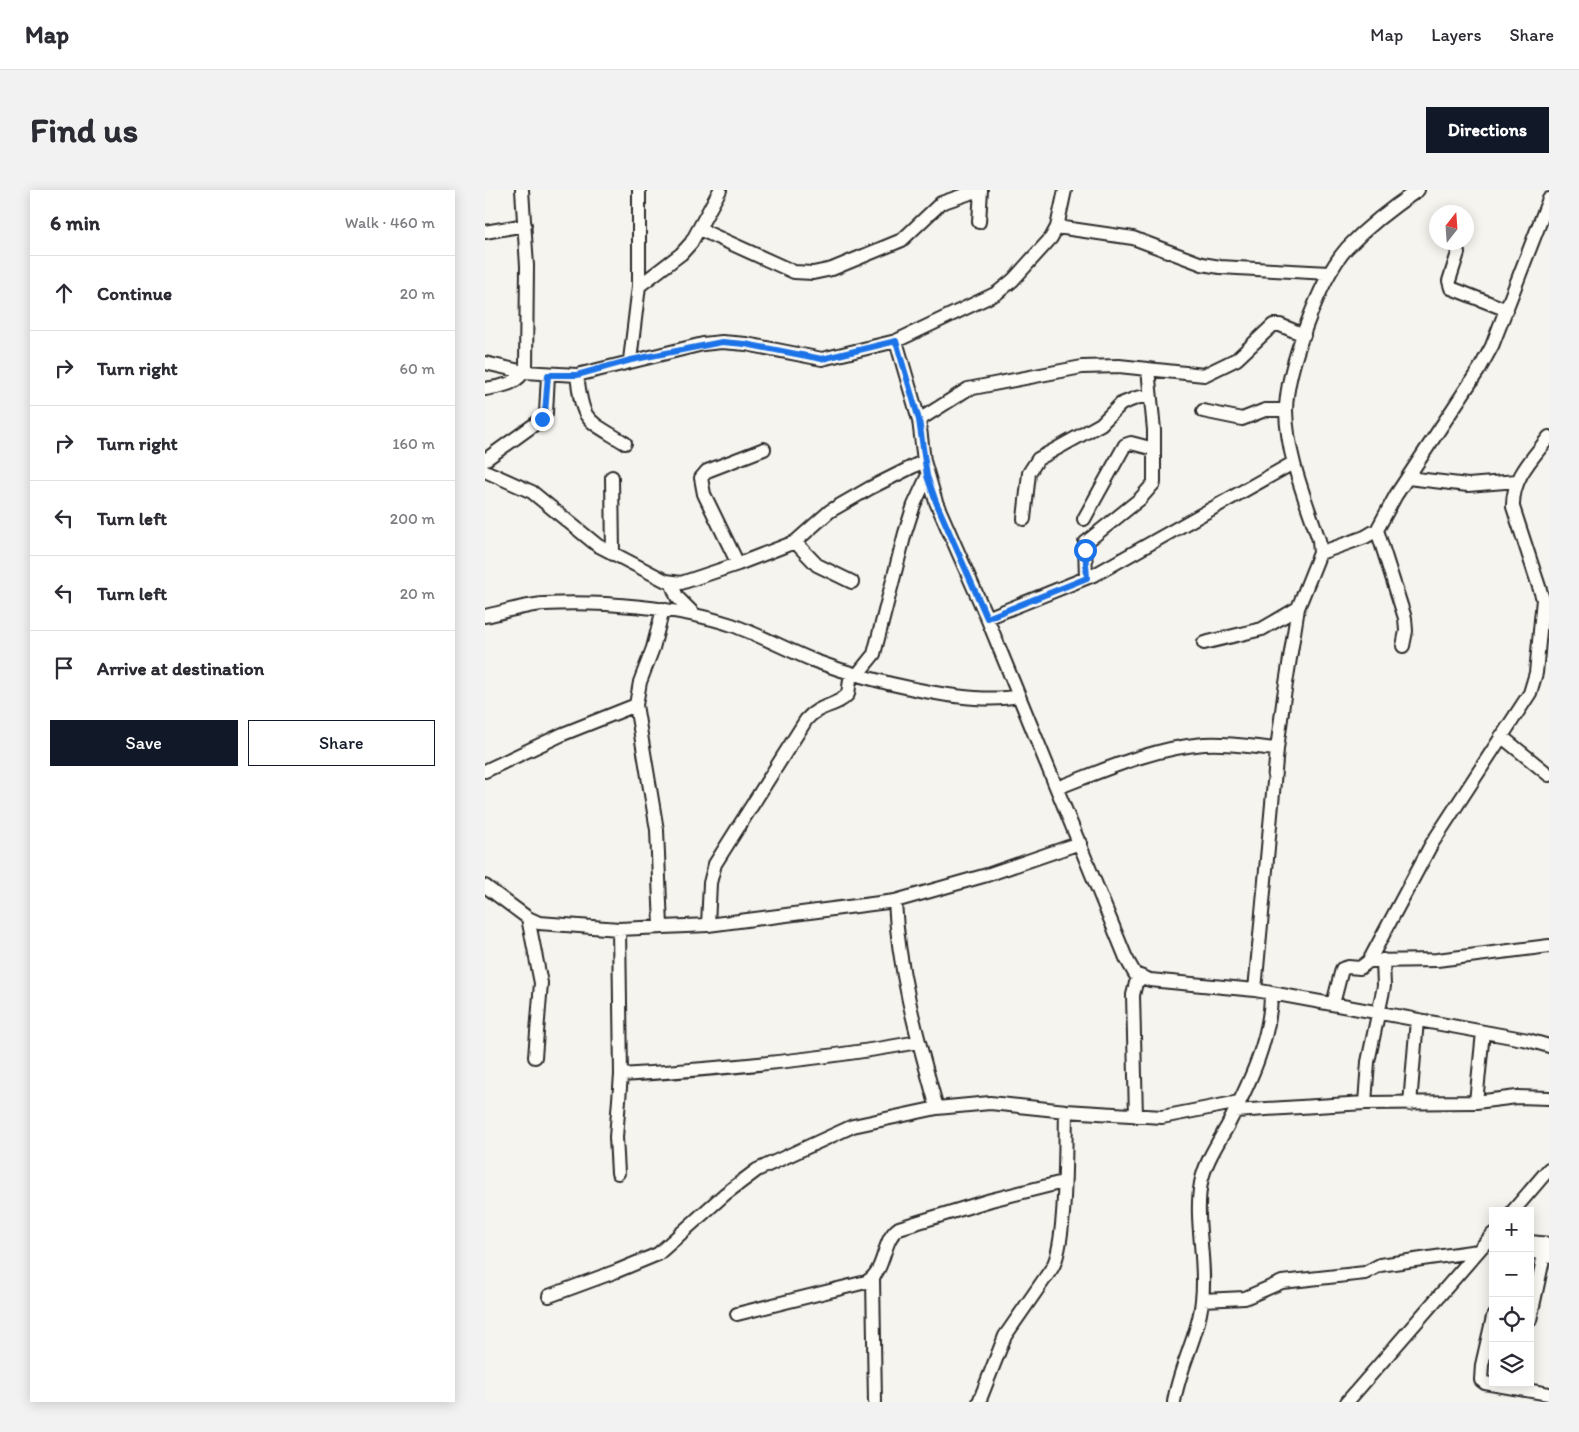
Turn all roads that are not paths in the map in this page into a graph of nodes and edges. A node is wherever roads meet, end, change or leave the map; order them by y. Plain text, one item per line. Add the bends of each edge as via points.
1 (522, 190) edge
2 (639, 190) edge
3 (720, 190) edge
4 (980, 190) edge
5 (1065, 190) edge
6 (1418, 190) edge
7 (1549, 199) edge
8 (979, 222) dead end
9 (525, 225) junction
10 (1057, 227) junction
11 (699, 229) junction
12 (485, 232) edge
13 (1458, 253) dead end
14 (1329, 272) junction
15 (639, 286) junction
16 (1507, 310) junction
17 (1304, 335) junction
18 (896, 341) junction
19 (631, 360) junction
20 (485, 362) edge
21 (1148, 369) junction
22 (524, 372) junction
23 (548, 375) junction
24 (577, 375) junction
25 (485, 388) edge
26 (1150, 395) junction
27 (1286, 410) junction
28 (1203, 411) dead end
29 (919, 420) junction
30 (1549, 437) edge
31 (625, 443) dead end
32 (1154, 449) junction
33 (764, 450) dead end
34 (485, 460) edge
35 (924, 461) junction
36 (1293, 463) junction
37 (485, 471) edge
38 (927, 476) junction
39 (612, 477) dead end
40 (1408, 478) junction
41 (1517, 481) junction
42 (1024, 519) dead end
43 (1084, 519) dead end
44 (1377, 530) junction
45 (795, 542) junction
46 (1320, 553) junction
47 (613, 554) junction
48 (738, 564) junction
49 (1087, 578) junction
50 (671, 582) junction
51 (852, 582) dead end
52 (1546, 600) edge
53 (1298, 608) junction
54 (663, 609) junction
55 (485, 616) edge
56 (697, 616) junction
57 (987, 618) junction
58 (1205, 643) dead end
59 (1403, 646) dead end
60 (854, 674) junction
61 (1019, 696) junction
62 (636, 705) junction
63 (1501, 736) junction
64 (1277, 749) junction
65 (485, 771) edge
66 (1549, 775) edge
67 (1057, 788) junction
68 (1080, 843) junction
69 (485, 886) edge
70 (895, 900) junction
71 (528, 918) junction
72 (708, 925) junction
73 (661, 927) junction
74 (619, 929) junction
75 (1549, 946) edge
76 (1383, 960) junction
77 (1369, 961) junction
78 (1143, 978) junction
79 (1255, 990) junction
80 (1271, 993) junction
81 (1333, 1004) junction
82 (1378, 1013) junction
83 (1417, 1020) junction
84 (1483, 1032) junction
85 (918, 1042) junction
86 (1549, 1046) edge
87 (535, 1057) dead end
88 (621, 1075) junction
89 (1549, 1098) edge
90 (1476, 1102) junction
91 (1365, 1103) junction
92 (1409, 1104) junction
93 (1237, 1107) junction
94 (937, 1108) junction
95 (1066, 1111) junction
96 (1136, 1116) junction
97 (1549, 1169) edge
98 (618, 1173) dead end
99 (1063, 1182) junction
100 (1516, 1207) edge
101 (1489, 1239) edge
102 (1534, 1244) edge
103 (1478, 1251) junction
104 (1534, 1251) edge
105 (1547, 1252) edge
106 (873, 1278) junction
107 (549, 1296) dead end
108 (1202, 1300) junction
109 (1534, 1304) edge
110 (737, 1314) dead end
111 (1489, 1334) edge
112 (1489, 1383) edge
113 (1521, 1387) edge
114 (1549, 1394) edge
115 (875, 1402) edge
116 (979, 1402) edge
117 (1174, 1402) edge
118 (1347, 1402) edge

1 - 9 street
2 - 15 street
3 - 11 street
4 - 8 street
4 - 11 street via 941,203 902,240 832,269 813,273 794,272
5 - 10 street
6 - 14 street via 1347,248
7 - 16 street
9 - 12 street
9 - 22 street via 527,357
10 - 14 street via 1133,238 1203,264 1220,267
10 - 18 street via 1043,248 997,293
11 - 15 street via 681,254
13 - 16 street via 1449,281 1451,288
14 - 17 street
15 - 19 street
16 - 40 street via 1480,368
17 - 21 street via 1273,325 1237,359 1204,375
17 - 27 street
18 - 19 street via 822,359 722,342
18 - 29 street
19 - 24 street
20 - 22 street
21 - 26 street
21 - 29 street via 1099,365 982,385 955,396
22 - 23 street
22 - 25 street via 506,386
23 - 24 street
23 - 34 street via 542,419
24 - 31 street via 585,416
26 - 32 street
26 - 42 street via 1121,404 1101,424 1038,459 1029,473
27 - 28 street via 1265,410 1242,419
27 - 36 street
29 - 35 street
30 - 41 street
32 - 43 street via 1131,443 1125,445
32 - 49 street via 1152,487 1085,543
33 - 48 street via 707,471 701,478 703,494
35 - 38 street
35 - 45 street via 831,511
36 - 46 street via 1319,540
36 - 49 street
37 - 47 street via 532,492 581,534
38 - 57 street
38 - 60 street via 905,533 874,654
39 - 47 street
40 - 41 street via 1461,485
40 - 44 street
41 - 52 street via 1513,507
44 - 46 street via 1365,538
44 - 59 street via 1403,606 1406,631
45 - 48 street
45 - 51 street via 817,565
46 - 53 street
47 - 50 street
48 - 50 street via 681,582
49 - 57 street
50 - 56 street via 677,597
52 - 63 street via 1532,686 1521,709
53 - 58 street via 1262,628
53 - 64 street
54 - 55 street via 543,604
54 - 56 street
54 - 62 street
56 - 60 street via 732,625
57 - 61 street
60 - 61 street via 946,694 1003,700
60 - 72 street via 848,694 838,702 819,708 806,720 715,864 710,883
61 - 67 street
62 - 65 street via 563,734
62 - 73 street via 657,830
63 - 66 street
63 - 77 street via 1431,845
64 - 67 street via 1205,744 1179,748 1122,762
64 - 79 street
67 - 68 street
68 - 70 street via 987,875
68 - 78 street via 1130,967
69 - 71 street
70 - 72 street
70 - 85 street via 898,951
71 - 74 street via 550,925
71 - 87 street via 541,983
72 - 73 street
73 - 74 street
74 - 88 street
75 - 76 street via 1437,960
76 - 77 street
76 - 82 street via 1384,986
77 - 81 street via 1361,968 1348,966 1342,969
78 - 79 street
78 - 96 street via 1136,983 1133,995
79 - 80 street
80 - 81 street
80 - 93 street via 1267,1034
81 - 82 street
82 - 83 street
82 - 91 street
83 - 84 street
83 - 92 street
84 - 86 street
84 - 90 street
85 - 88 street via 863,1052 709,1070
85 - 94 street
88 - 98 street via 616,1137
89 - 90 street via 1517,1097
90 - 92 street
91 - 92 street
91 - 93 street
93 - 96 street via 1174,1116
93 - 108 street via 1207,1164 1201,1183
94 - 95 street via 1001,1103
94 - 107 street via 853,1126 771,1162 725,1194 658,1254
95 - 96 street
95 - 99 street
97 - 100 street
99 - 106 street via 899,1228 892,1236
99 - 116 street via 1062,1223 1056,1262 1005,1336
101 - 103 street
102 - 105 street
103 - 108 street via 1380,1265 1365,1273 1282,1282 1245,1298
103 - 118 street
104 - 105 street
105 - 109 street
106 - 110 street
106 - 115 street
108 - 117 street
111 - 112 street via 1481,1380
113 - 114 street

